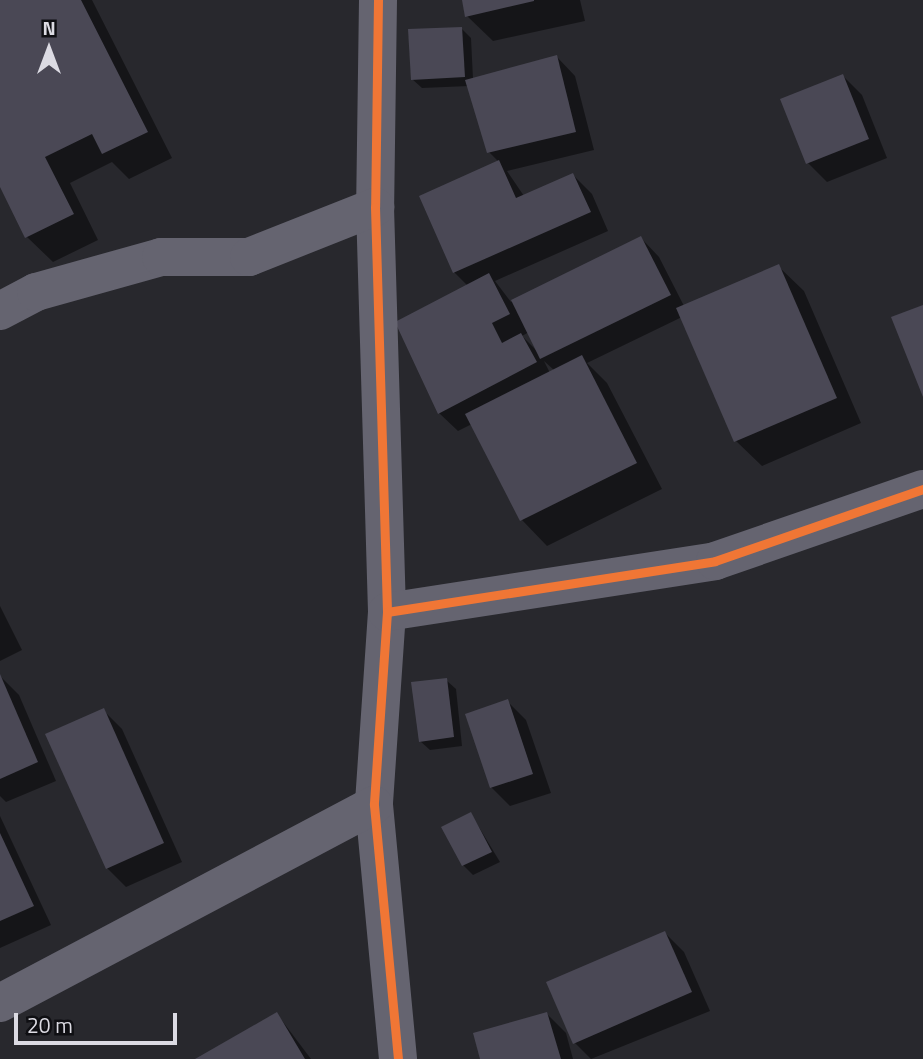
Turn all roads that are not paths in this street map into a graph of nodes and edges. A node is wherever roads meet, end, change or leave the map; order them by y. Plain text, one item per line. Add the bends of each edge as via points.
1 (378, 0) edge
2 (374, 207) junction
3 (0, 311) edge
4 (923, 489) edge
5 (387, 612) junction
6 (374, 805) junction
7 (0, 1003) edge
8 (398, 1059) edge

1 - 2 street
2 - 3 street via 249,257 161,257 36,292
2 - 5 street
4 - 5 street via 715,561
5 - 6 street
6 - 7 street
6 - 8 street

